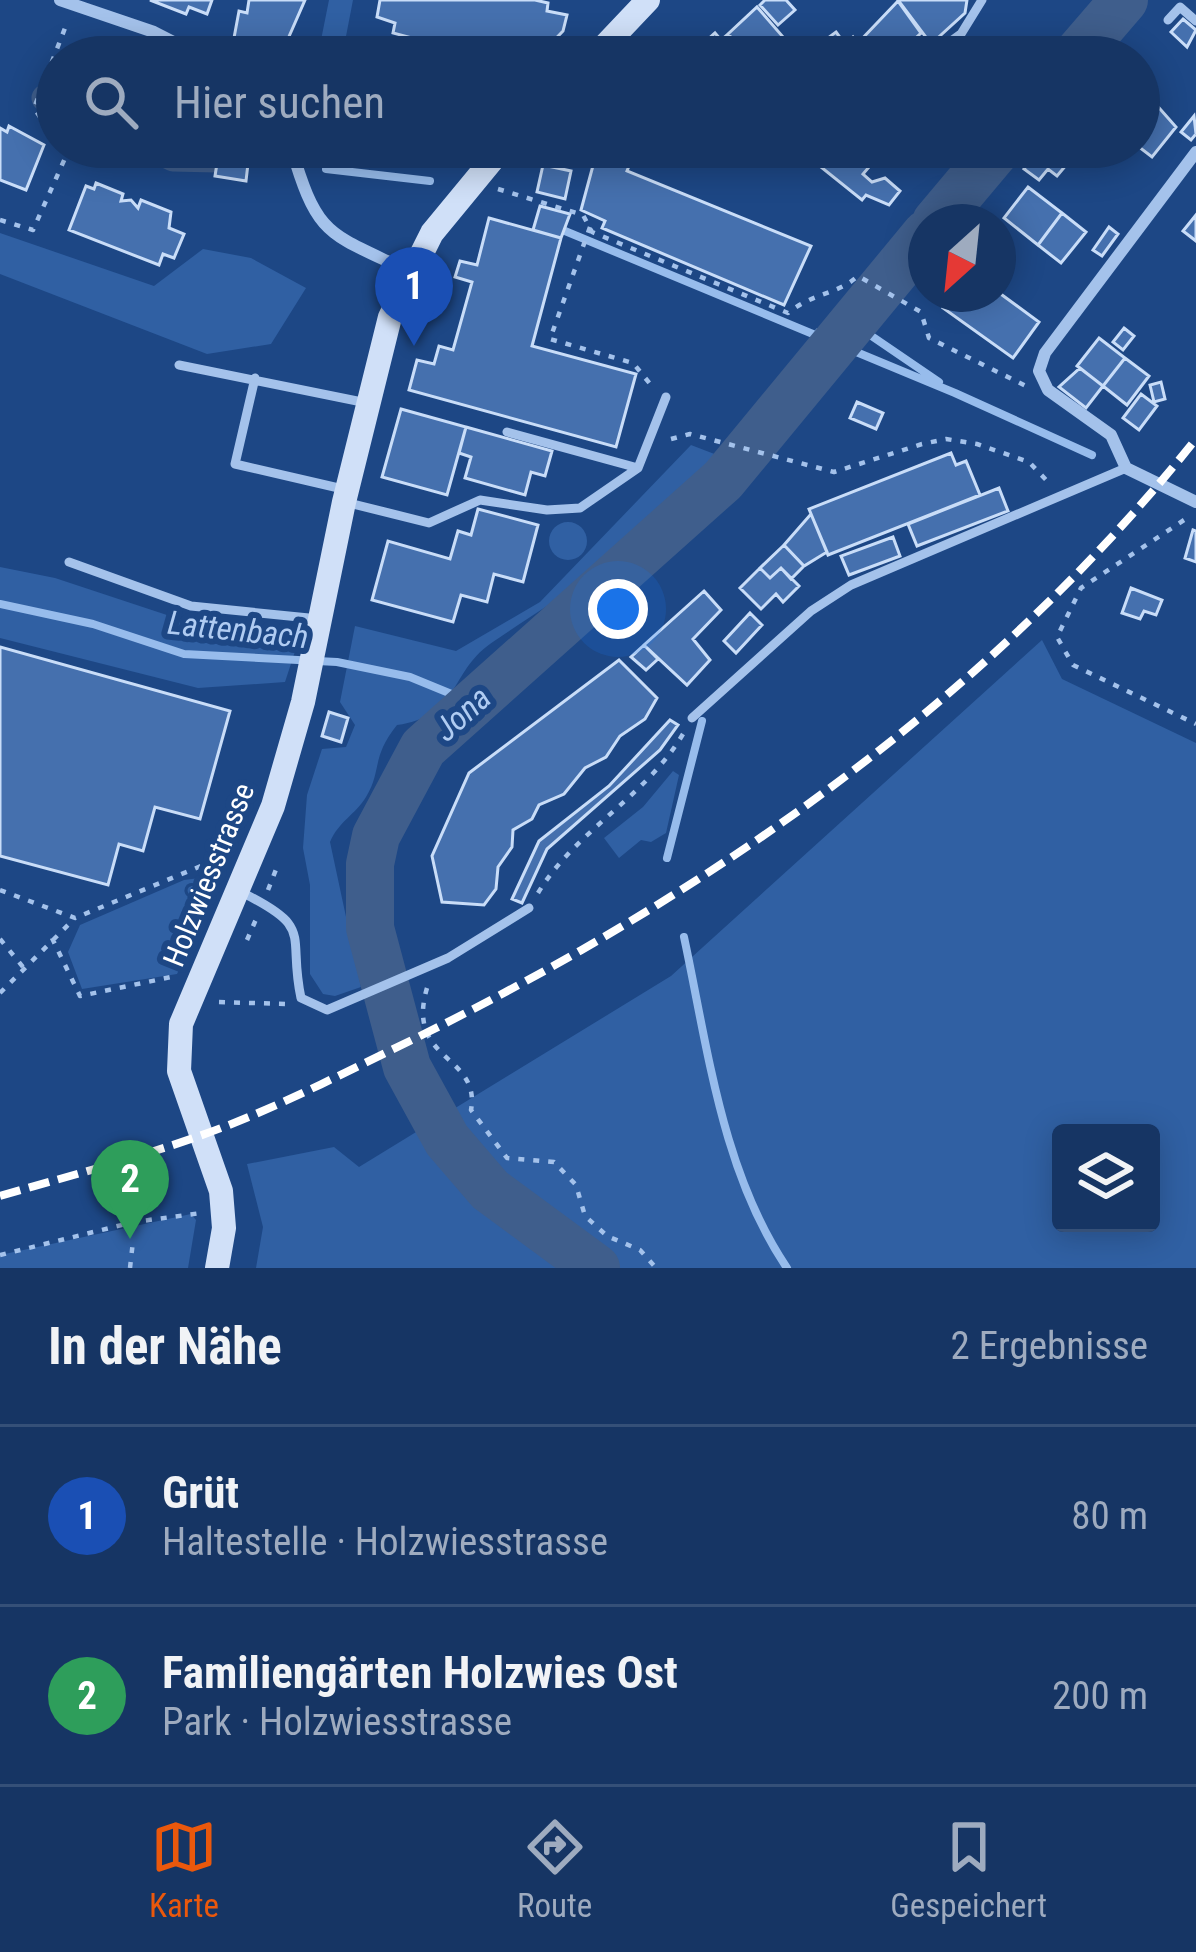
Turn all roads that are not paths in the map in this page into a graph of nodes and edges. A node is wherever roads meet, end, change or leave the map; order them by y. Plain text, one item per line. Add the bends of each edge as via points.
1 (648, 0) edge
2 (982, 0) edge
3 (67, 2) edge
4 (1168, 20) dead end
5 (1196, 21) edge
6 (151, 36) edge
7 (614, 36) edge
8 (958, 36) edge
9 (1196, 152) edge
10 (297, 168) edge
11 (486, 168) edge
12 (410, 272) junction
13 (179, 365) dead end
14 (255, 378) junction
15 (667, 398) dead end
16 (368, 403) junction
17 (507, 432) dead end
18 (1126, 468) junction
19 (638, 469) junction
20 (345, 496) junction
21 (1196, 502) edge
22 (69, 562) dead end
23 (320, 622) junction
24 (692, 718) road end
25 (241, 892) junction
26 (530, 908) road end
27 (217, 1268) edge

1 - 7 street
2 - 8 lane
3 - 6 street
4 - 5 lane via 1180,7
9 - 18 street via 1039,371 1044,386 1103,428
10 - 12 street via 308,206 337,238
11 - 12 street, Holzwiesstrasse
12 - 16 street, Holzwiesstrasse
13 - 14 lane
14 - 16 lane
14 - 20 lane via 236,464
15 - 19 lane
16 - 20 street, Holzwiesstrasse
17 - 19 lane
18 - 21 street
18 - 24 lane via 851,584
19 - 20 lane via 580,508 480,500 429,523
20 - 23 street, Holzwiesstrasse
22 - 23 lane via 191,606
23 - 25 street, Holzwiesstrasse via 303,702
25 - 26 lane via 296,932 306,1005 335,1010 434,965
25 - 27 street, Holzwiesstrasse via 181,1024 178,1054 221,1192

